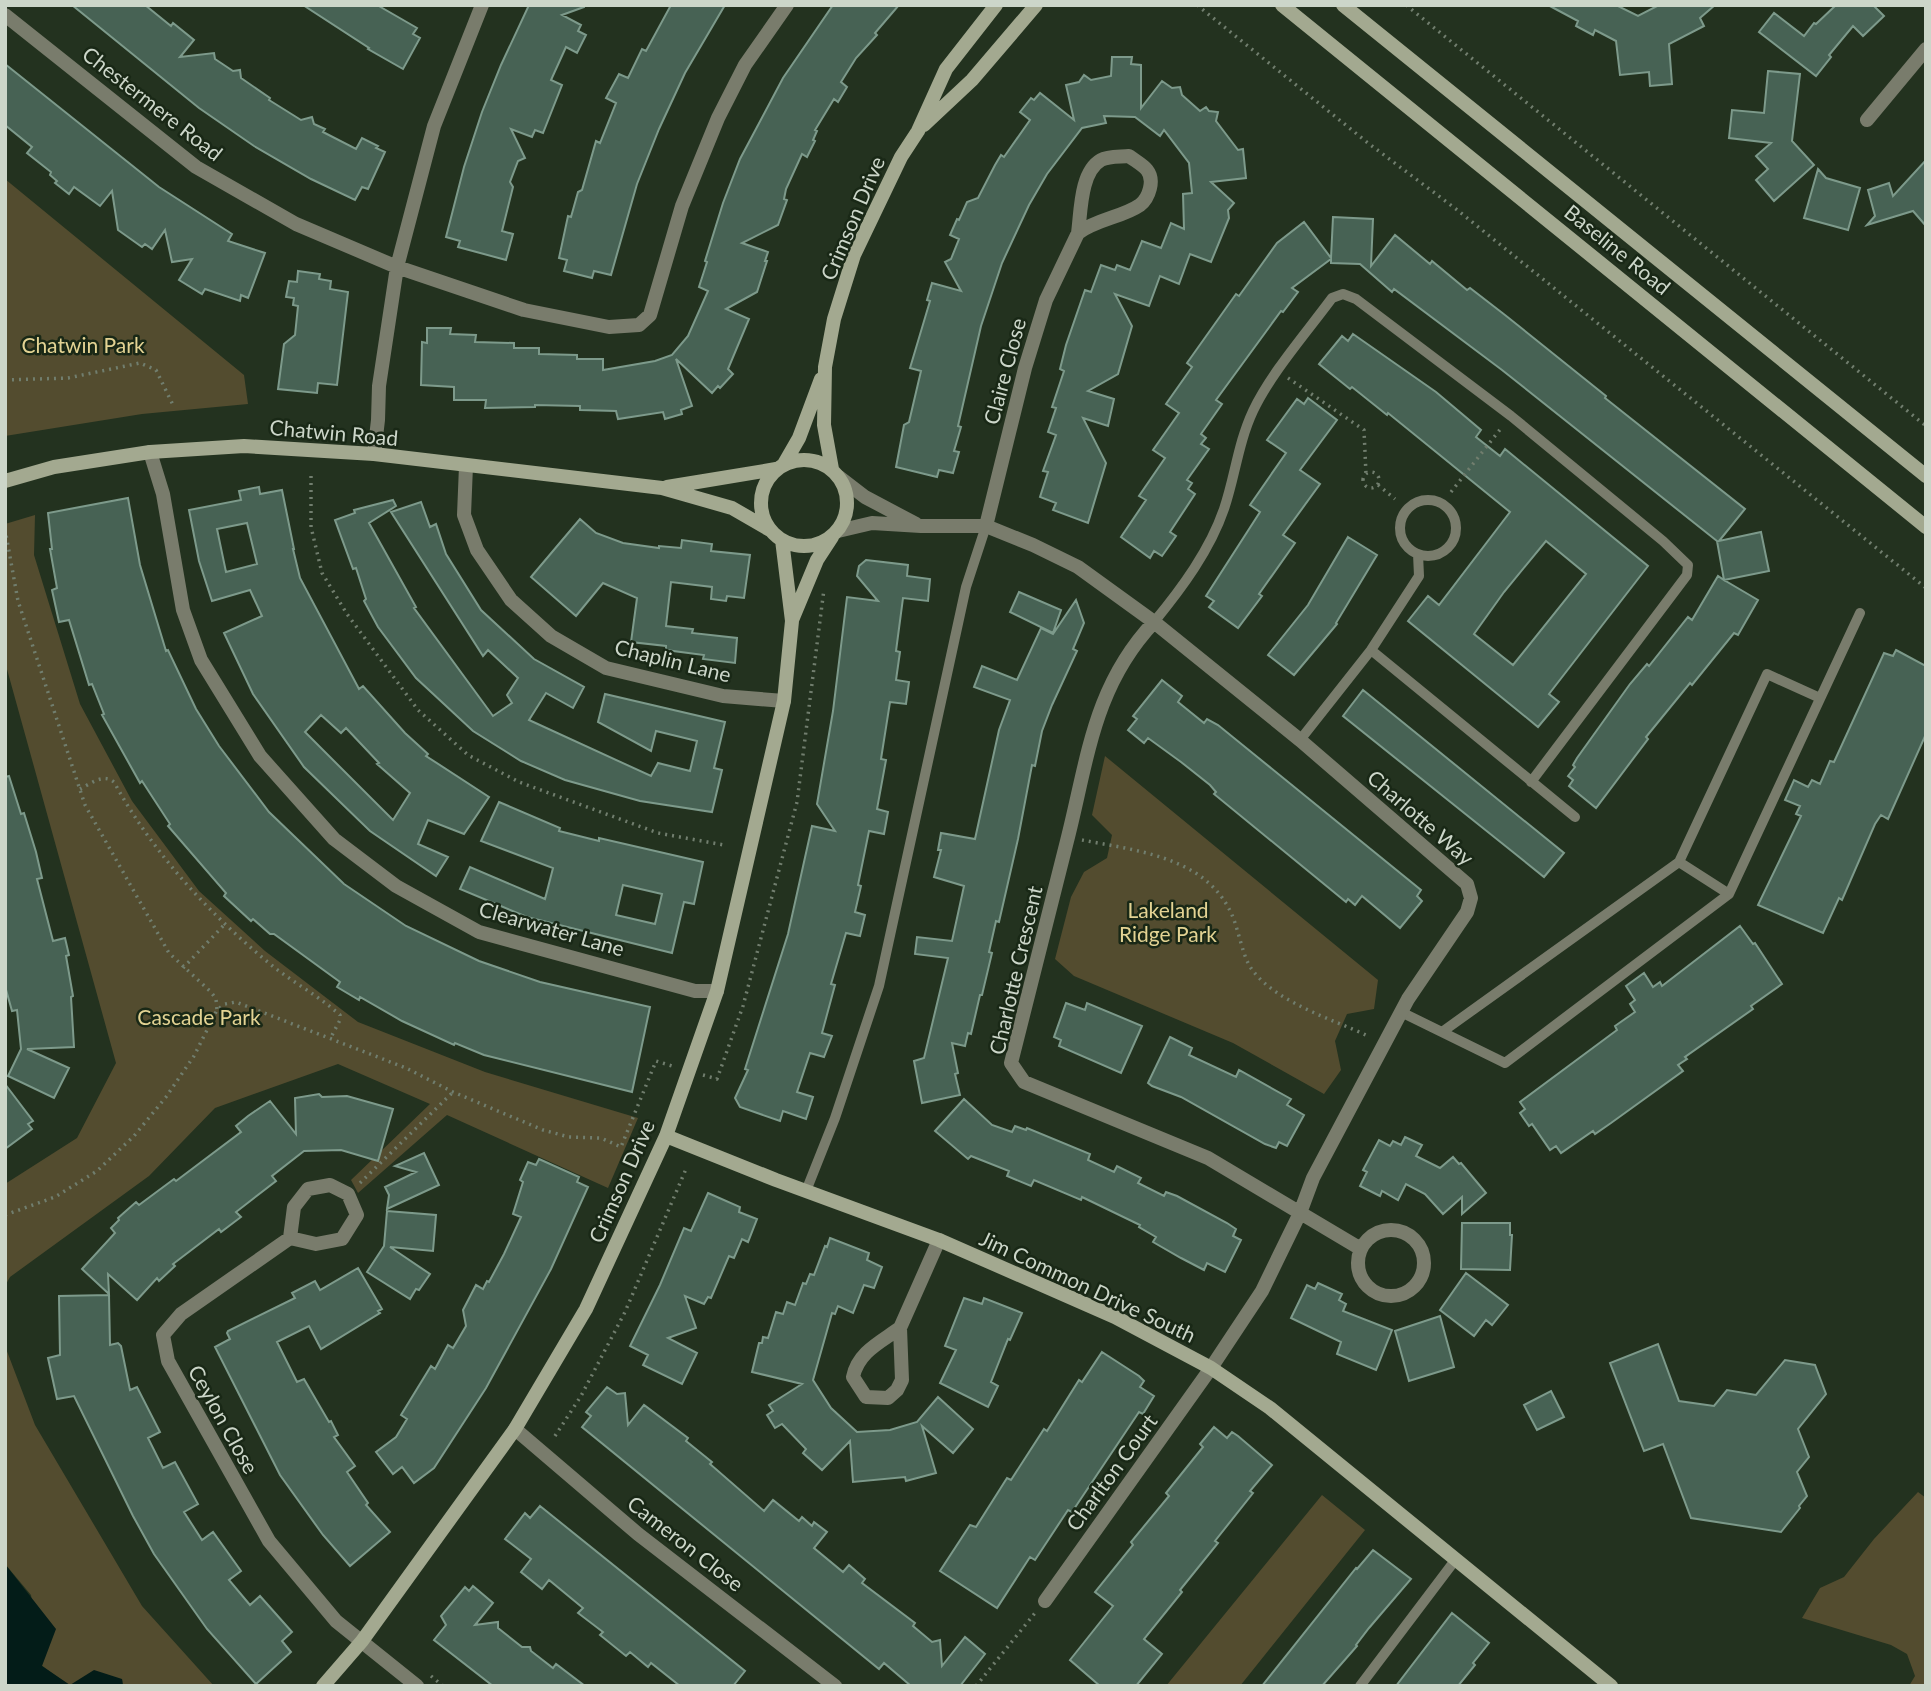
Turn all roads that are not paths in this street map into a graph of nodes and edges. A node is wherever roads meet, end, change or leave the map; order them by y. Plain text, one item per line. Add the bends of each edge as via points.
1 (787, 5) edge
2 (996, 5) edge
3 (1036, 5) edge
4 (1282, 5) edge
5 (1343, 5) edge
6 (477, 7) edge
7 (5, 15) edge
8 (1926, 49) edge
9 (1867, 120) dead end
10 (918, 131) junction
11 (1078, 233) junction
12 (397, 267) junction
13 (825, 367) junction
14 (150, 452) junction
15 (374, 454) junction
16 (466, 466) junction
17 (780, 466) junction
18 (836, 473) junction
19 (1926, 476) edge
20 (5, 481) edge
21 (662, 488) junction
22 (920, 526) junction
23 (986, 526) junction
24 (1926, 527) edge
25 (769, 530) junction
26 (836, 533) junction
27 (782, 540) junction
28 (1418, 554) junction
29 (1860, 613) dead end
30 (792, 621) junction
31 (1154, 622) junction
32 (1371, 650) junction
33 (1820, 698) junction
34 (784, 701) junction
35 (1300, 740) junction
36 (1531, 782) junction
37 (1575, 817) dead end
38 (1679, 862) junction
39 (1729, 894) junction
40 (717, 991) junction
41 (1401, 1012) junction
42 (1442, 1032) junction
43 (666, 1136) junction
44 (806, 1191) junction
45 (1300, 1213) junction
46 (290, 1238) junction
47 (939, 1240) junction
48 (1361, 1249) junction
49 (900, 1328) junction
50 (1211, 1368) junction
51 (515, 1429) junction
52 (1456, 1559) junction
53 (1045, 1601) road end
54 (362, 1641) junction
55 (323, 1686) edge
56 (417, 1686) edge
57 (835, 1686) edge
58 (1360, 1686) edge
59 (1611, 1686) edge

1 - 12 street, Chestermere Road via 745,65 718,118 682,206 656,302 639,325 609,327 524,310
2 - 10 street, Crimson Drive via 946,69
3 - 10 street, Crimson Drive via 972,80
4 - 24 street, Baseline Road
5 - 19 street, Baseline Road
6 - 12 street via 434,126
7 - 12 street, Chestermere Road via 196,167 296,225
8 - 9 street
10 - 13 street, Crimson Drive via 854,255
11 - 11 street, Claire Close via 1139,205 1149,195 1148,171 1129,156 1103,159 1092,168
11 - 23 street, Claire Close via 1046,300
12 - 15 street
13 - 17 street, Crimson Drive via 799,438
13 - 18 street, Crimson Drive via 824,425
14 - 15 street, Chatwin Road via 244,446
14 - 20 street, Chatwin Road via 54,467
14 - 40 street, Clearwater Lane via 163,494 183,610 201,660 260,756 334,839 396,886 479,932 695,991
15 - 16 street, Chatwin Road
16 - 21 street, Chatwin Road
16 - 34 street, Chaplin Lane via 464,515 477,550 511,600 551,636 607,668 723,696
17 - 18 street via 809,459
17 - 21 street, Chatwin Road
17 - 25 street via 762,491 760,505
18 - 22 street via 865,497
18 - 26 street via 848,504
21 - 25 street, Chatwin Road via 732,508
22 - 23 street, Charlotte Way
22 - 26 street via 872,523
23 - 31 street, Charlotte Way via 1078,567
23 - 44 lane via 966,587 879,986
25 - 27 street
26 - 27 street via 809,546
26 - 30 street, Crimson Drive via 817,561
27 - 30 street, Crimson Drive
28 - 28 lane via 1437,554 1452,542 1456,525 1441,503 1415,503 1402,516 1400,534
28 - 32 lane via 1419,576
29 - 33 lane
30 - 34 street, Crimson Drive
31 - 35 street, Charlotte Way
31 - 36 lane via 1188,579 1224,509 1253,410 1332,298 1343,294 1356,299 1511,416 1688,565 1687,575
31 - 45 street, Charlotte Crescent via 1112,678 1088,745 1011,1063 1024,1082 1208,1158
32 - 35 lane
32 - 36 lane
33 - 38 lane via 1767,674
33 - 39 lane
34 - 40 street, Crimson Drive
35 - 41 street, Charlotte Way via 1467,884 1471,898 1466,912
36 - 37 lane
38 - 39 lane
38 - 42 lane
39 - 42 lane via 1505,1063
40 - 43 street, Crimson Drive
41 - 42 lane
41 - 45 street, Charlotte Way via 1313,1178
43 - 44 street, Jim Common Drive South
43 - 51 street, Crimson Drive via 586,1309
44 - 47 street, Jim Common Drive South
45 - 48 street, Charlotte Crescent
45 - 50 street, Charlotte Way via 1262,1292
46 - 46 street via 294,1207 308,1189 330,1185 348,1194 357,1216 341,1238 316,1244
46 - 54 street, Ceylon Close via 181,1314 163,1335 168,1361 269,1541 336,1621
47 - 49 street
47 - 50 street, Jim Common Drive South via 1115,1317
48 - 48 street via 1359,1272 1376,1293 1403,1294 1421,1278 1422,1252 1415,1240 1401,1231 1378,1232
49 - 49 street via 856,1364 853,1377 866,1397 888,1398 898,1390 902,1380
50 - 52 street, Jim Common Drive South via 1270,1408
50 - 53 street, Charlton Court
51 - 54 street, Crimson Drive
51 - 57 street, Cameron Close via 638,1534
52 - 58 lane
52 - 59 street, Jim Common Drive South
54 - 55 street, Crimson Drive
54 - 56 street

